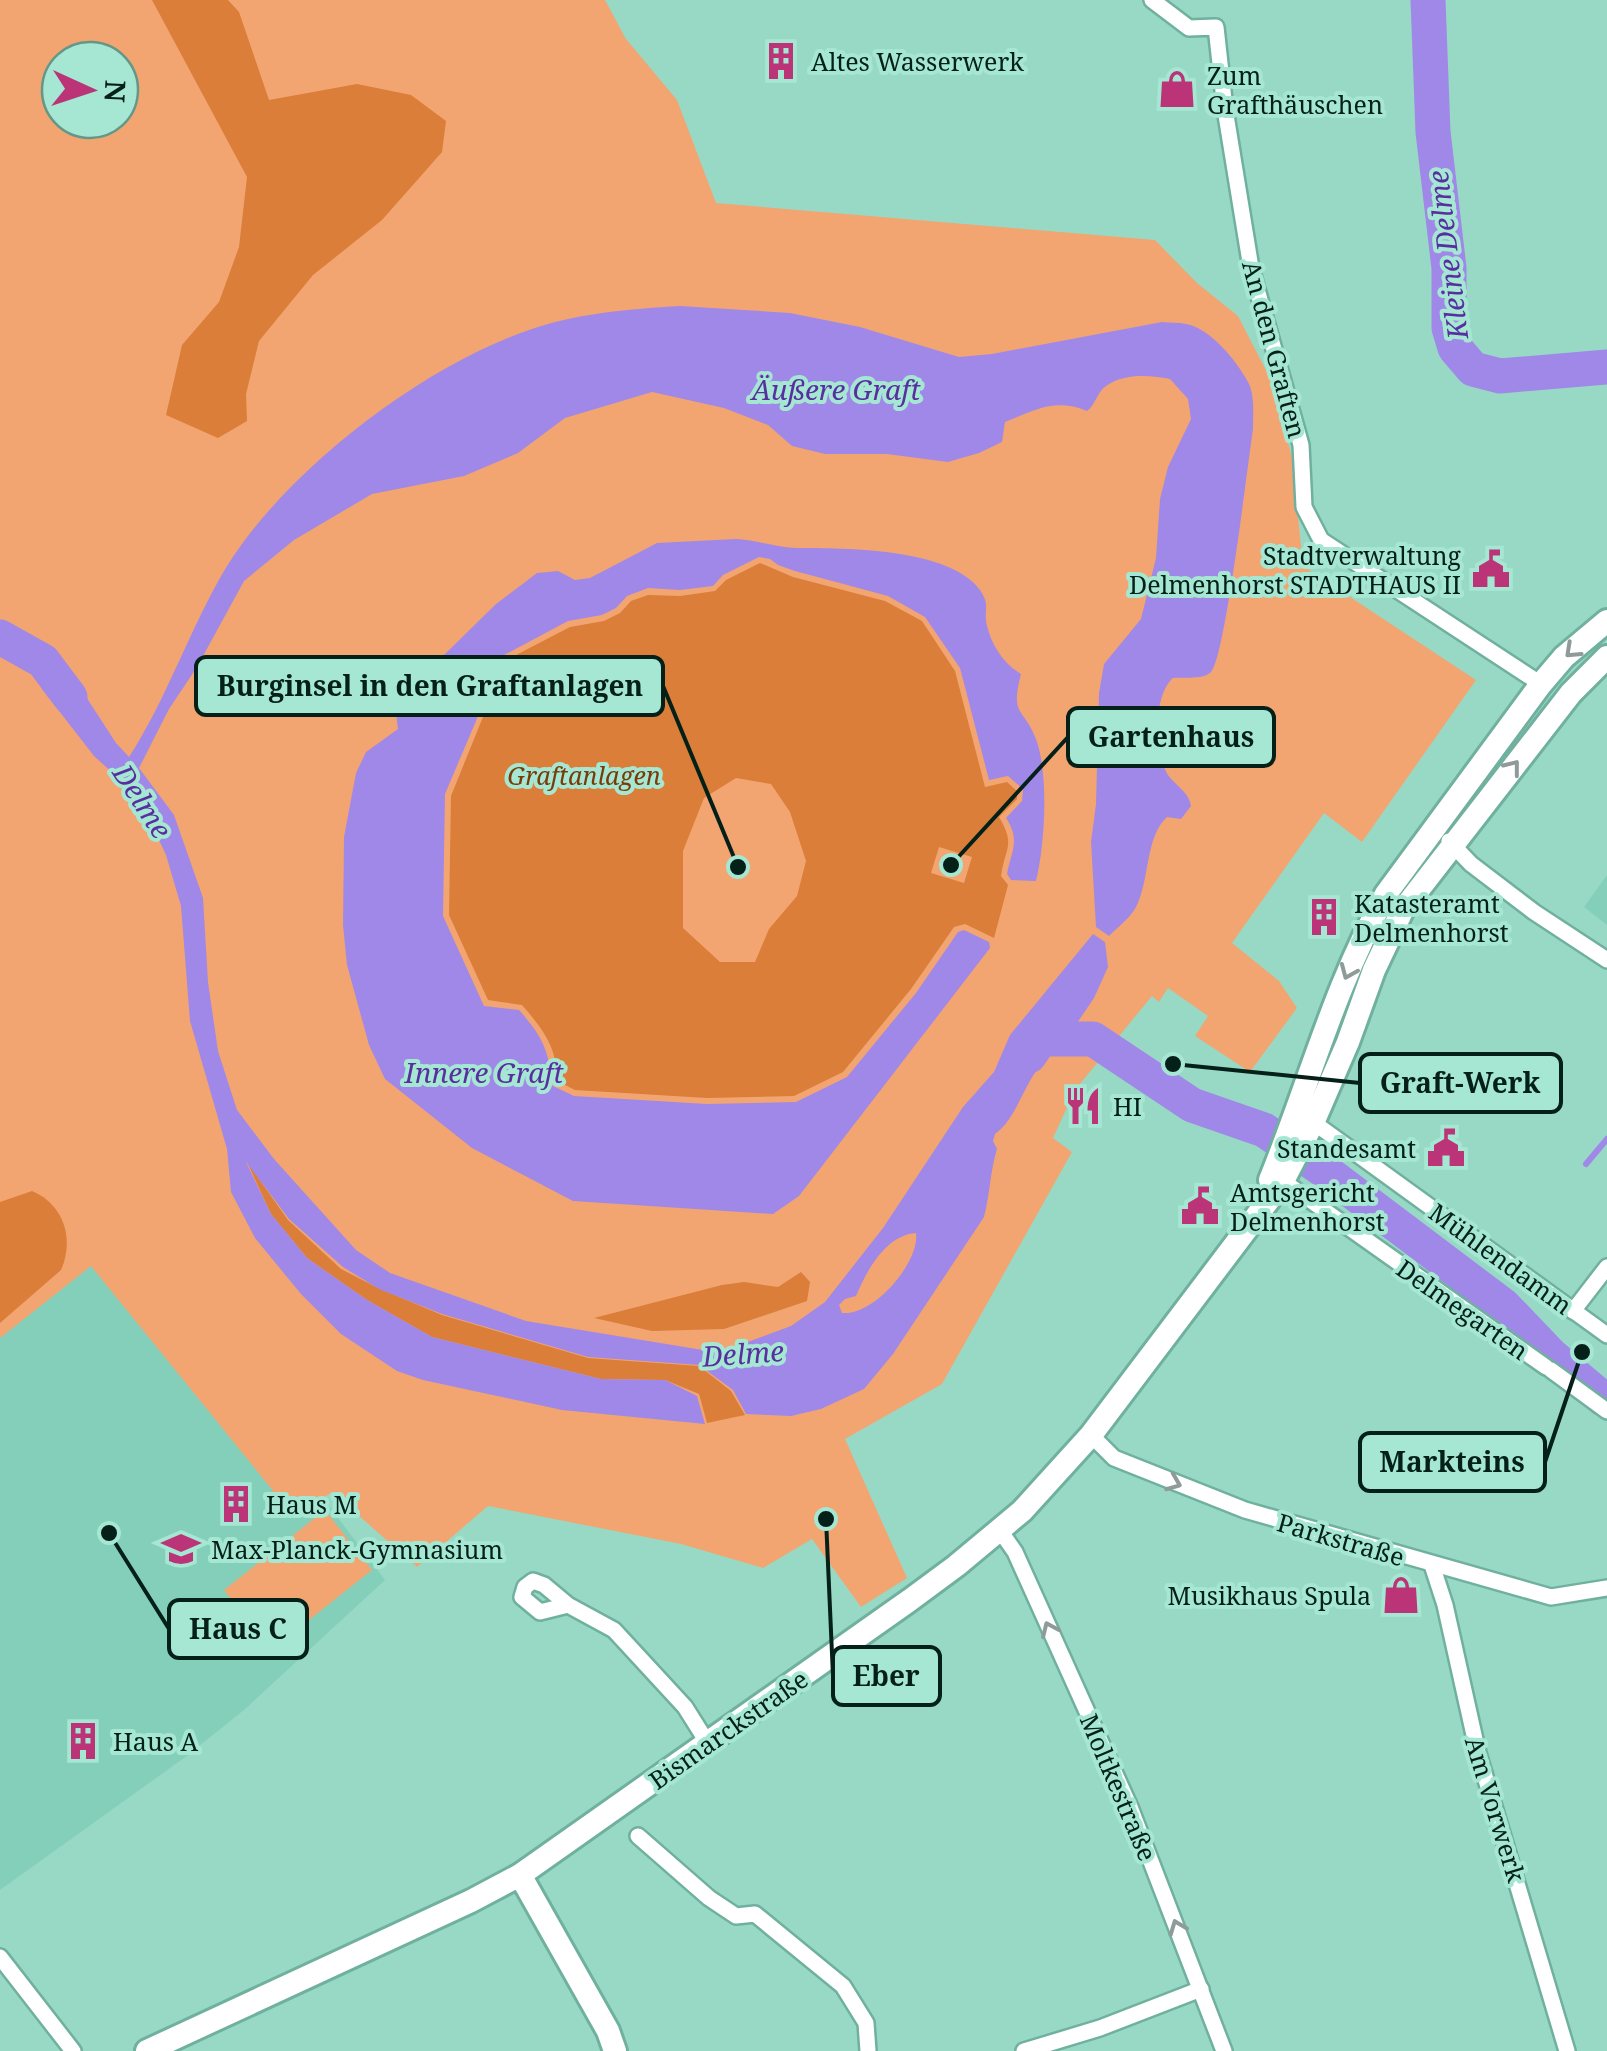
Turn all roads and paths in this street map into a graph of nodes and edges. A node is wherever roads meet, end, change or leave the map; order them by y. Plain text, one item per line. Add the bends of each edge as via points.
1 (1152, 0) edge
2 (1607, 621) edge
3 (1607, 657) edge
4 (1540, 684) junction
5 (1434, 829) junction
6 (1454, 844) junction
7 (1607, 960) edge
8 (1302, 1127) junction
9 (1284, 1171) junction
10 (1607, 1267) edge
11 (1573, 1311) junction
12 (1607, 1335) edge
13 (1607, 1410) edge
14 (1092, 1435) junction
15 (999, 1529) junction
16 (1432, 1565) junction
17 (1607, 1588) edge
18 (568, 1605) dead end
19 (707, 1742) junction
20 (638, 1836) dead end
21 (520, 1874) junction
22 (0, 1957) edge
23 (1201, 1990) junction
24 (73, 2051) edge
25 (147, 2051) edge
26 (615, 2051) edge
27 (868, 2051) edge
28 (1024, 2051) edge
29 (1224, 2051) edge
30 (1567, 2051) edge

1 - 4 street, An den Graften via 1190,28 1216,27 1251,268 1301,445 1304,507 1320,540
2 -> 4 main road
6 -> 3 main road via 1571,693
4 - 5 main road
5 - 6 street
5 -> 8 main road via 1366,930 1334,1003
6 - 7 street via 1534,912
6 - 8 main road via 1402,912 1348,1042
8 - 9 main road, Bismarckstraße
8 - 11 street, Mühlendamm via 1427,1204
9 - 13 street, Delmegarten
9 - 14 main road, Bismarckstraße
10 - 11 street
11 - 12 street, Mühlendamm
14 - 15 main road, Bismarckstraße
14 -> 16 street, Parkstraße via 1114,1458 1245,1510
15 - 19 main road, Bismarckstraße
23 -> 15 street, Moltkestraße via 1130,1807
16 - 17 street, Parkstraße via 1551,1597
16 - 30 street, Am Vorwerk via 1478,1752
18 - 19 street via 614,1630 685,1707
19 - 21 main road, Bismarckstraße
20 - 27 street via 710,1898 736,1916 755,1914 843,1986 866,2023
21 - 25 main road, Bismarckstraße
21 - 26 main road
22 - 24 street
23 - 28 street
23 - 29 street, Moltkestraße

